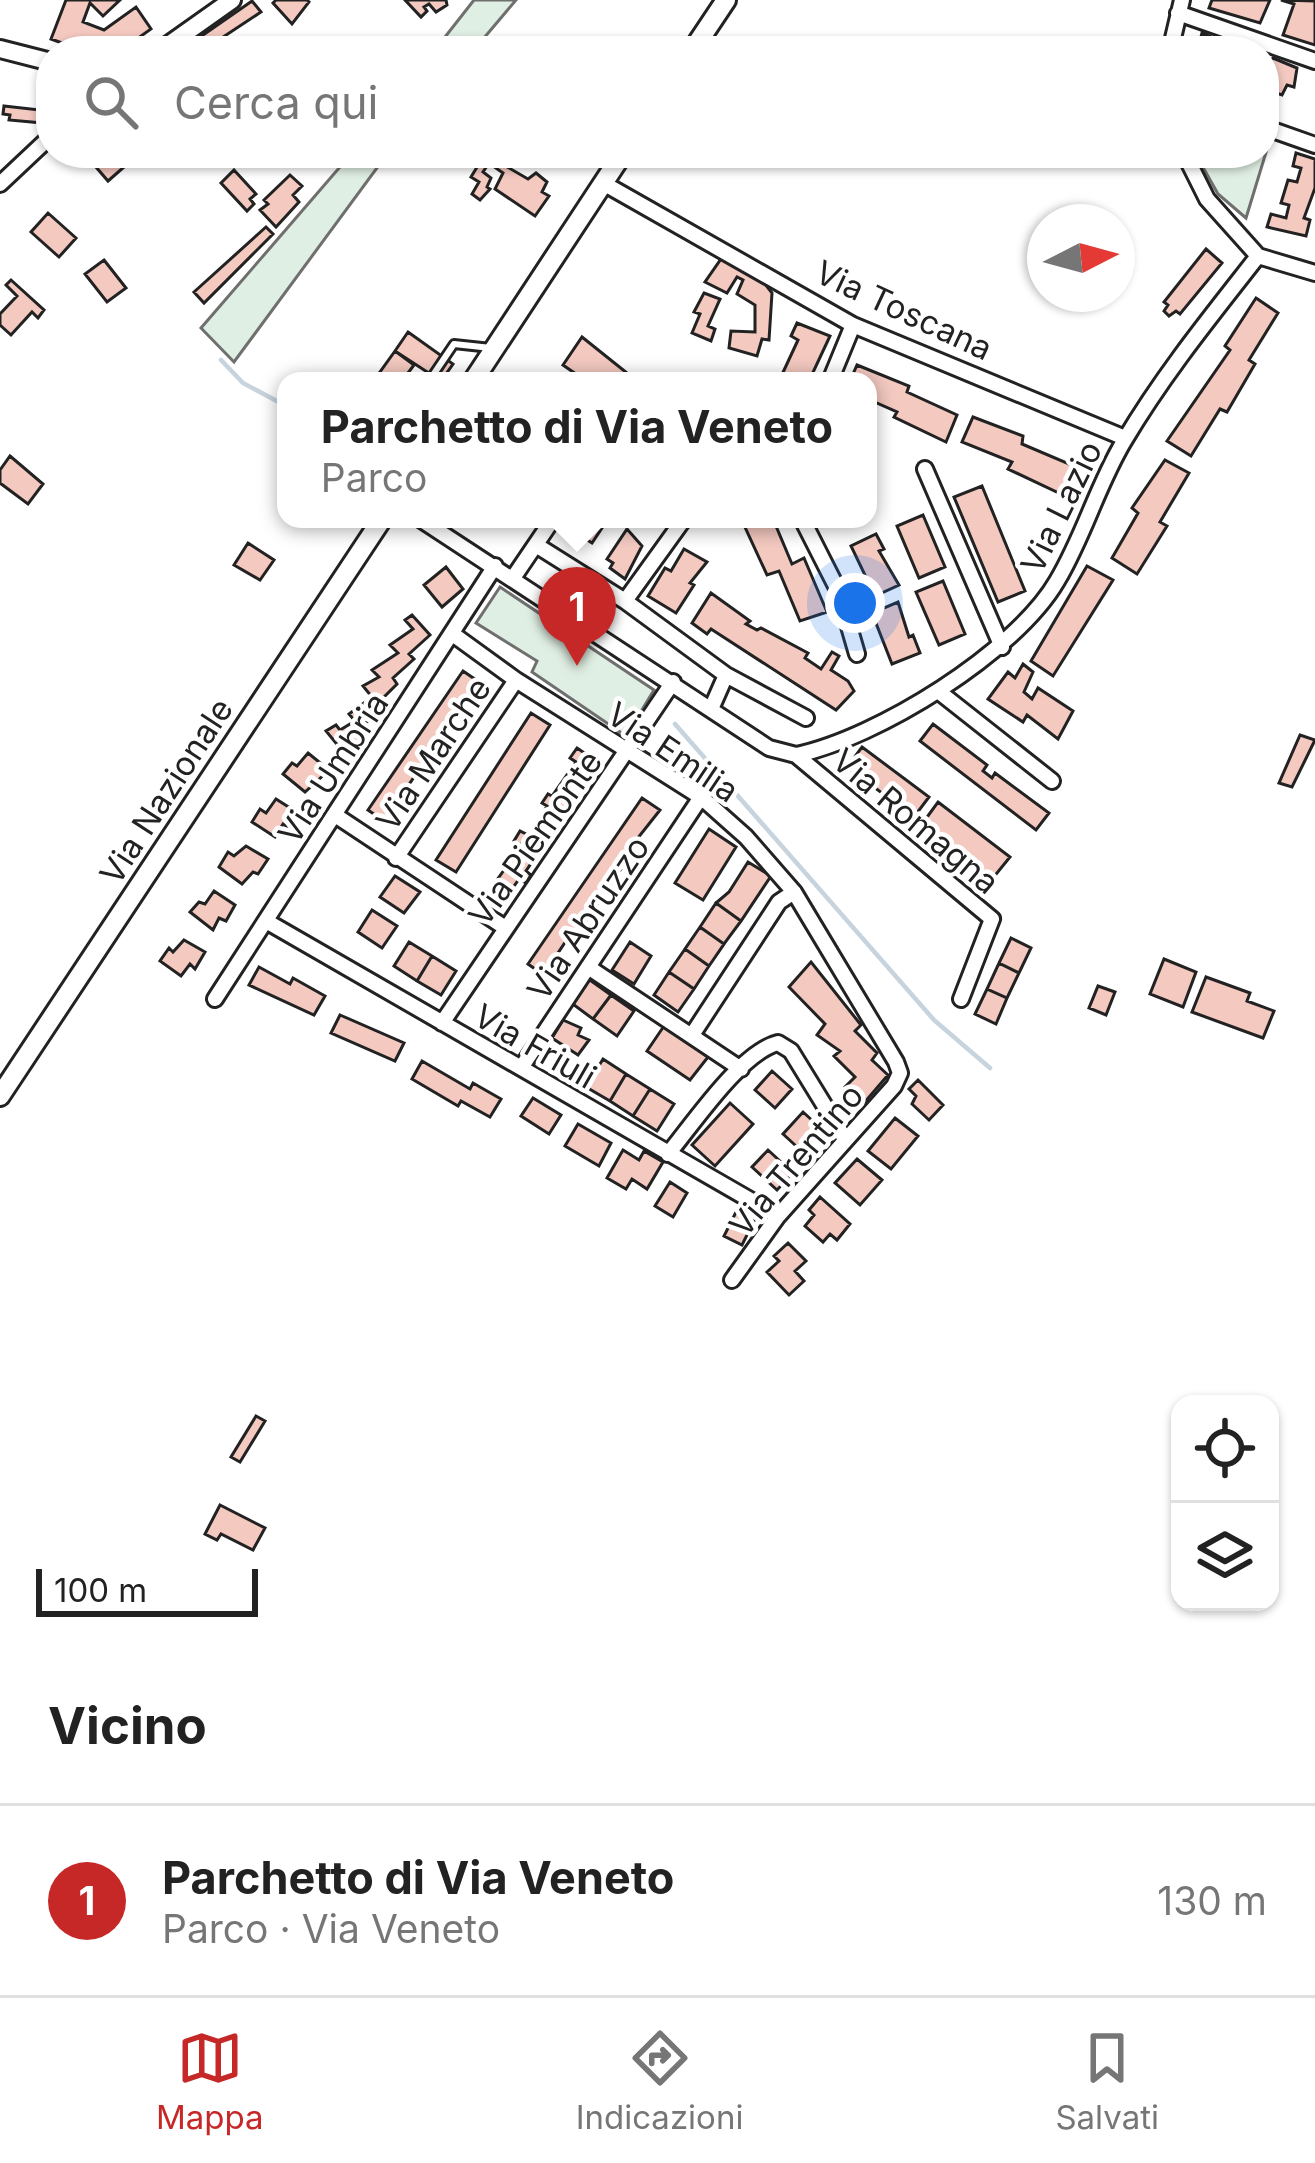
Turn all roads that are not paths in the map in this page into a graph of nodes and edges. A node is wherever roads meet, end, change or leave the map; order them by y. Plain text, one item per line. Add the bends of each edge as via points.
1 (230, 0) edge
2 (726, 0) edge
3 (1180, 6) edge
4 (181, 36) edge
5 (702, 36) edge
6 (1173, 36) edge
7 (1254, 36) edge
8 (1279, 46) edge
9 (0, 49) edge
10 (36, 58) edge
11 (1315, 61) edge
12 (1279, 132) edge
13 (1315, 145) edge
14 (36, 150) edge
15 (613, 168) edge
16 (1192, 168) edge
17 (603, 183) junction
18 (0, 184) edge
19 (1315, 254) edge
20 (1258, 256) junction
21 (1312, 272) edge
22 (854, 325) junction
23 (495, 348) junction
24 (436, 372) edge
25 (479, 372) edge
26 (834, 372) edge
27 (1125, 438) junction
28 (925, 469) dead end
29 (376, 528) edge
30 (434, 528) edge
31 (548, 528) edge
32 (678, 528) edge
33 (807, 528) edge
34 (536, 545) junction
35 (495, 566) junction
36 (513, 578) junction
37 (625, 601) junction
38 (454, 635) junction
39 (1002, 646) junction
40 (857, 653) dead end
41 (726, 675) junction
42 (515, 680) junction
43 (673, 682) junction
44 (938, 691) junction
45 (711, 709) junction
46 (806, 718) dead end
47 (627, 752) junction
48 (796, 755) junction
49 (1052, 781) dead end
50 (701, 797) junction
51 (335, 815) junction
52 (396, 858) junction
53 (794, 892) junction
54 (266, 921) junction
55 (504, 927) junction
56 (588, 967) junction
57 (961, 999) dead end
58 (214, 1000) dead end
59 (442, 1023) junction
60 (692, 1035) junction
61 (520, 1068) junction
62 (741, 1069) junction
63 (900, 1073) joint
64 (0, 1096) edge
65 (845, 1139) junction
66 (668, 1154) junction
67 (778, 1216) junction
68 (732, 1280) dead end

1 - 4 street
2 - 5 main road
3 - 6 street
3 - 7 street
8 - 11 street
9 - 10 street
12 - 13 street
14 - 18 street
15 - 17 main road
16 - 20 street via 1207,199
17 - 22 street, Via Toscana
17 - 23 main road
19 - 21 street
20 - 21 street
20 - 27 street, Via Lazio
22 - 26 street
22 - 27 street, Via Toscana
23 - 24 lane via 454,344
23 - 25 main road
27 - 39 street, Via Lazio via 1055,585
28 - 39 street
29 - 64 main road, Via Nazionale
30 - 35 street
31 - 34 street
32 - 37 street
33 - 40 street via 839,592
34 - 36 street
34 - 37 street
35 - 36 street
35 - 38 street, Via Umbria
36 - 43 street
37 - 41 street
38 - 42 street, Via Emilia
38 - 51 street, Via Umbria
39 - 44 street, Via Lazio
41 - 45 street
41 - 46 street
42 - 47 street, Via Emilia
42 - 52 street, Via Marche
43 - 45 street
43 - 47 street, Via Piemonte
44 - 48 street, Via Lazio via 824,749
44 - 49 street
45 - 48 street via 769,748
47 - 50 street, Via Emilia
47 - 55 street, Via Piemonte
48 - 57 street, Via Romagna via 992,919
50 - 53 street, Via Emilia
50 - 56 street, Via Abruzzo
51 - 52 street
51 - 54 street, Via Umbria
52 - 55 street
53 - 60 street via 779,902
53 - 63 street, Via Emilia
54 - 58 street, Via Umbria
54 - 59 street, Via Friuli
55 - 59 street, Via Piemonte
56 - 60 street
56 - 61 street, Via Abruzzo
59 - 61 street, Via Friuli
60 - 62 street
61 - 66 street, Via Friuli
62 - 65 street via 778,1043
62 - 66 street
63 - 65 street, Via Trentino
65 - 67 street, Via Trentino
66 - 67 street, Via Friuli
67 - 68 street, Via Trentino

